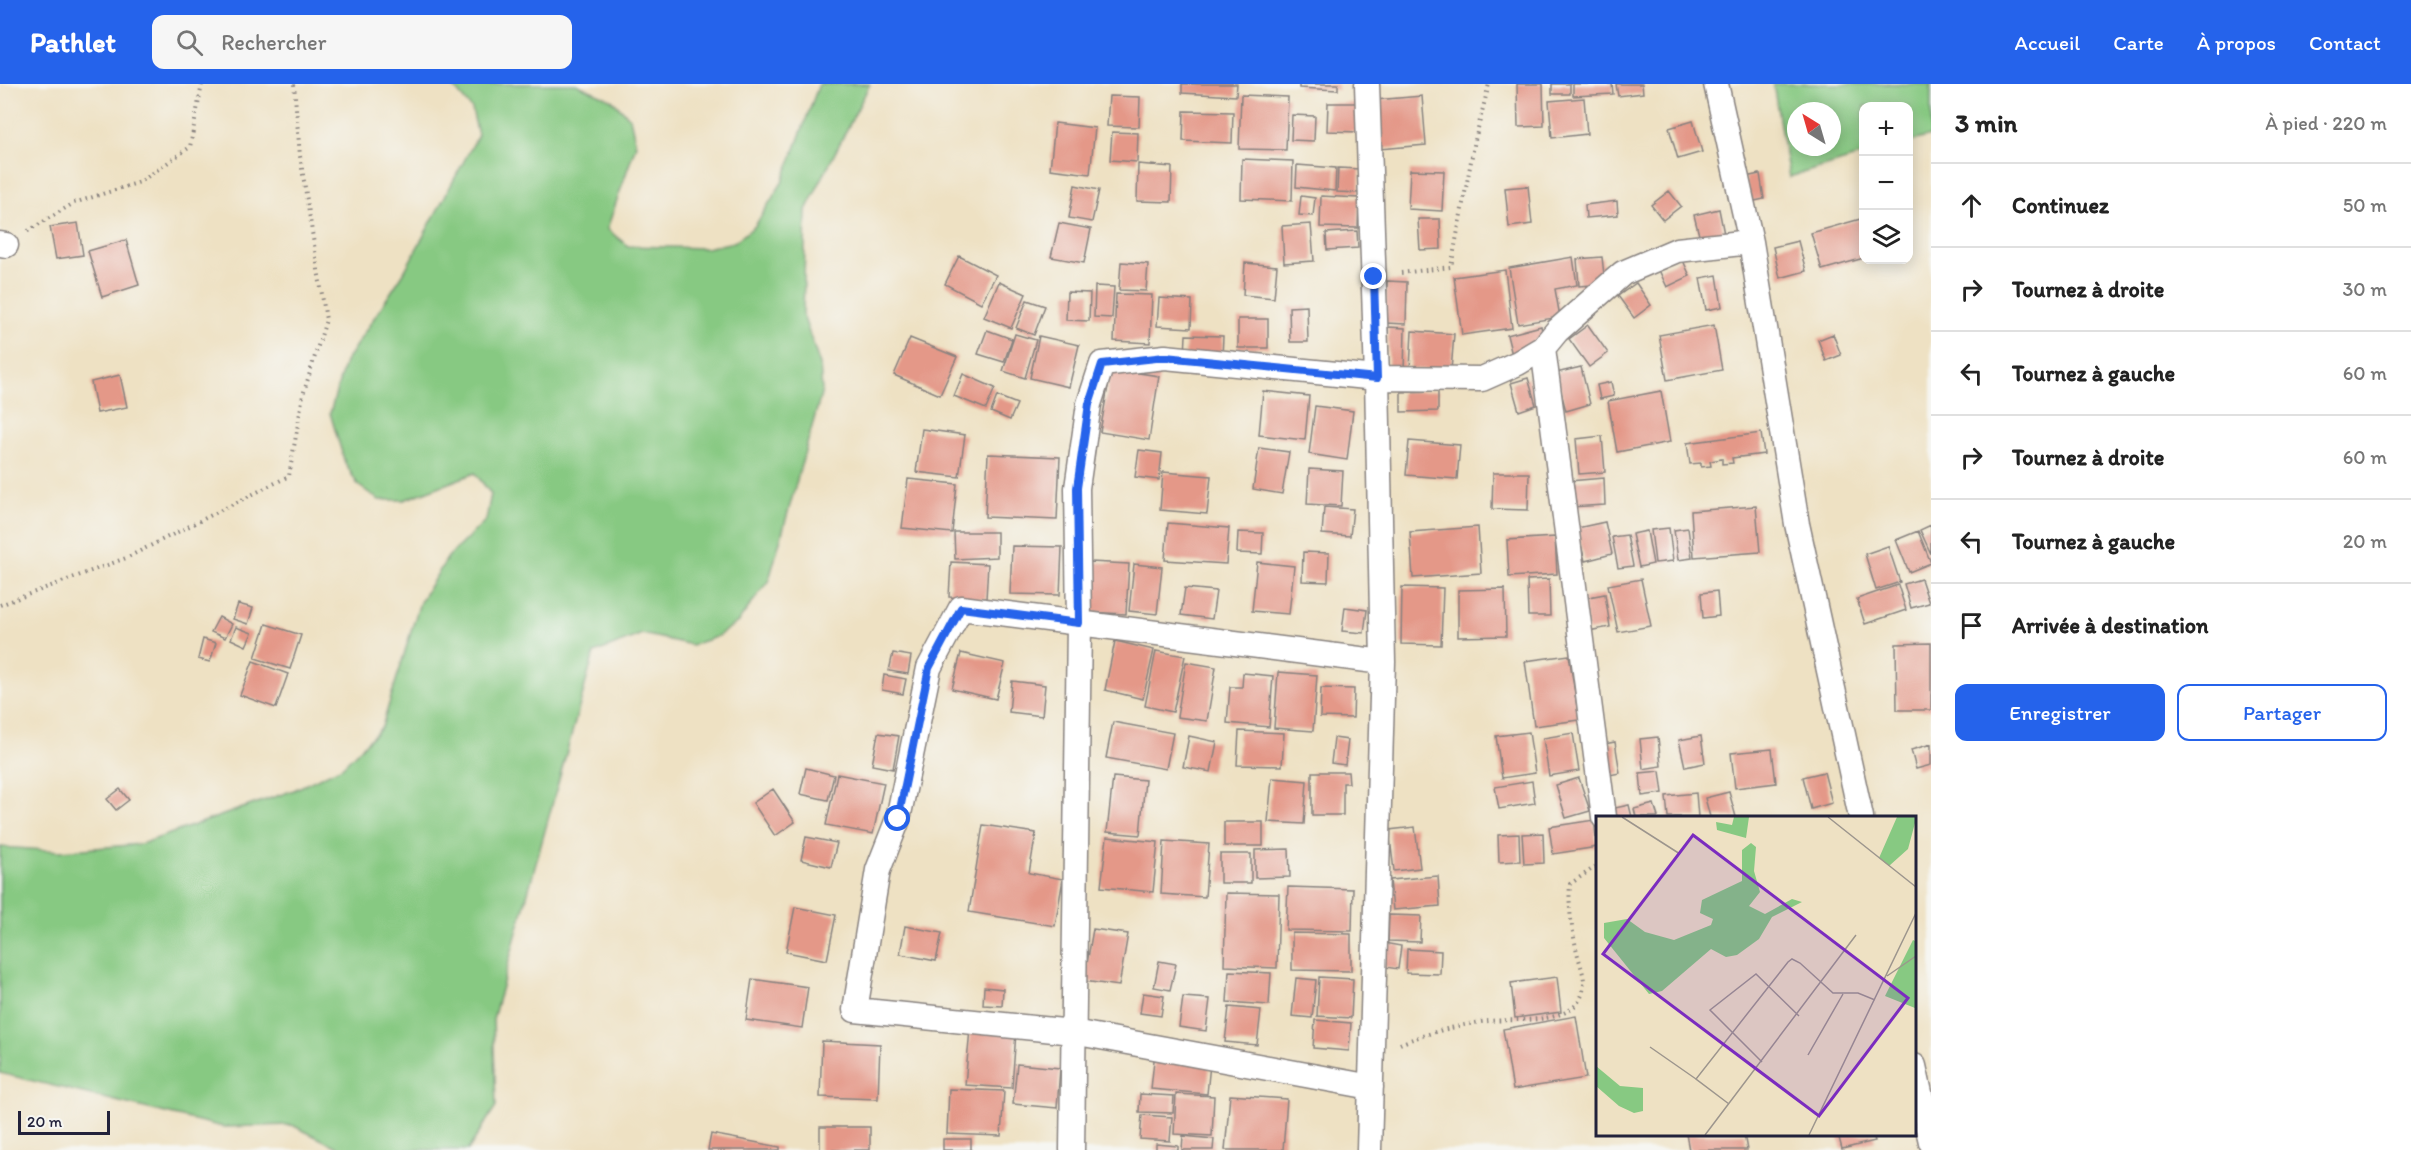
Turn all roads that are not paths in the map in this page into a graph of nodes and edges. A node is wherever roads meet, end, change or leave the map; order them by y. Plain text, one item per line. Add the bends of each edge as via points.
1 (1367, 84) edge
2 (1716, 84) edge
3 (1751, 242) junction
4 (1543, 348) junction
5 (1377, 378) junction
6 (1079, 623) junction
7 (1383, 662) junction
8 (1604, 816) edge
9 (1861, 816) edge
10 (1073, 1032) junction
11 (1916, 1075) edge
12 (1371, 1087) junction
13 (1931, 1142) edge
14 (1072, 1150) edge
15 (1369, 1150) edge

1 - 5 street
2 - 3 street
3 - 4 street via 1677,250 1623,273
3 - 9 street via 1797,524
4 - 5 street via 1482,379
4 - 8 street
5 - 6 street via 1165,357 1102,364 1089,404 1077,488
5 - 7 street
6 - 7 street
6 - 10 street
6 - 10 street via 961,608 929,668 898,819 878,870 855,1010
7 - 12 street
10 - 12 street
10 - 14 street
11 - 13 street
12 - 15 street

